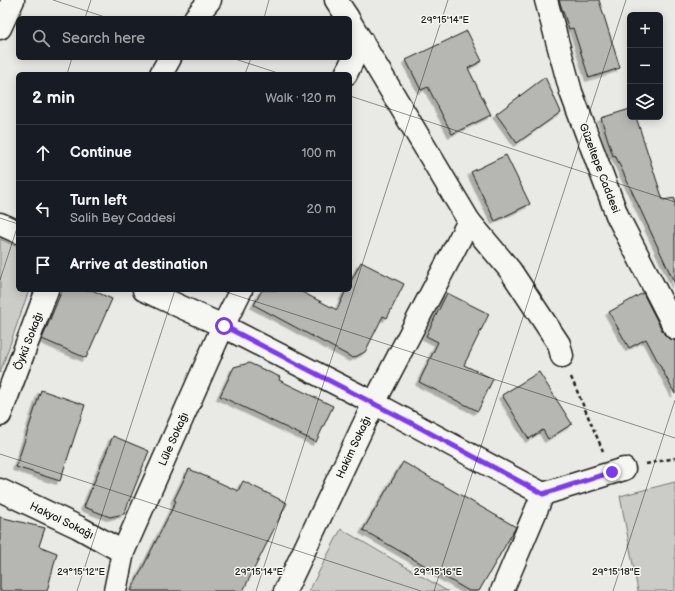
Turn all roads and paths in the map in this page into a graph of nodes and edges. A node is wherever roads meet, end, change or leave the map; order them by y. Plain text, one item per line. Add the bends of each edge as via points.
1 (13, 0) edge
2 (210, 0) edge
3 (336, 0) edge
4 (546, 0) edge
5 (197, 16) edge
6 (347, 16) edge
7 (352, 25) edge
8 (0, 28) edge
9 (362, 41) junction
10 (169, 60) edge
11 (162, 72) edge
12 (347, 72) edge
13 (469, 221) junction
14 (0, 224) edge
15 (16, 231) edge
16 (46, 292) edge
17 (148, 292) edge
18 (240, 292) edge
19 (224, 326) junction
20 (675, 328) edge
21 (562, 356) joint
22 (374, 403) junction
23 (0, 415) edge
24 (675, 458) edge
25 (618, 471) junction
26 (0, 490) edge
27 (543, 494) junction
28 (123, 552) junction
29 (115, 591) edge
30 (285, 591) edge
31 (502, 591) edge

1 - 8 street
2 - 5 street
3 - 6 street
4 - 20 street, Güzeltepe Caddesi via 571,92 618,215
7 - 9 street
9 - 12 street
9 - 13 street
10 - 11 street
13 - 21 street via 510,270 559,344
13 - 22 street, Hakim Sokağı
14 - 15 street
16 - 23 street, Öykü Sokağı
17 - 19 street
18 - 19 street, Lüle Sokağı
19 - 22 street
19 - 28 street, Lüle Sokağı
21 - 25 path
22 - 27 street
22 - 30 street, Hakim Sokağı
24 - 25 path
25 - 27 street
26 - 28 street, Hakyol Sokağı via 78,527
27 - 31 street
28 - 29 street, Lüle Sokağı

